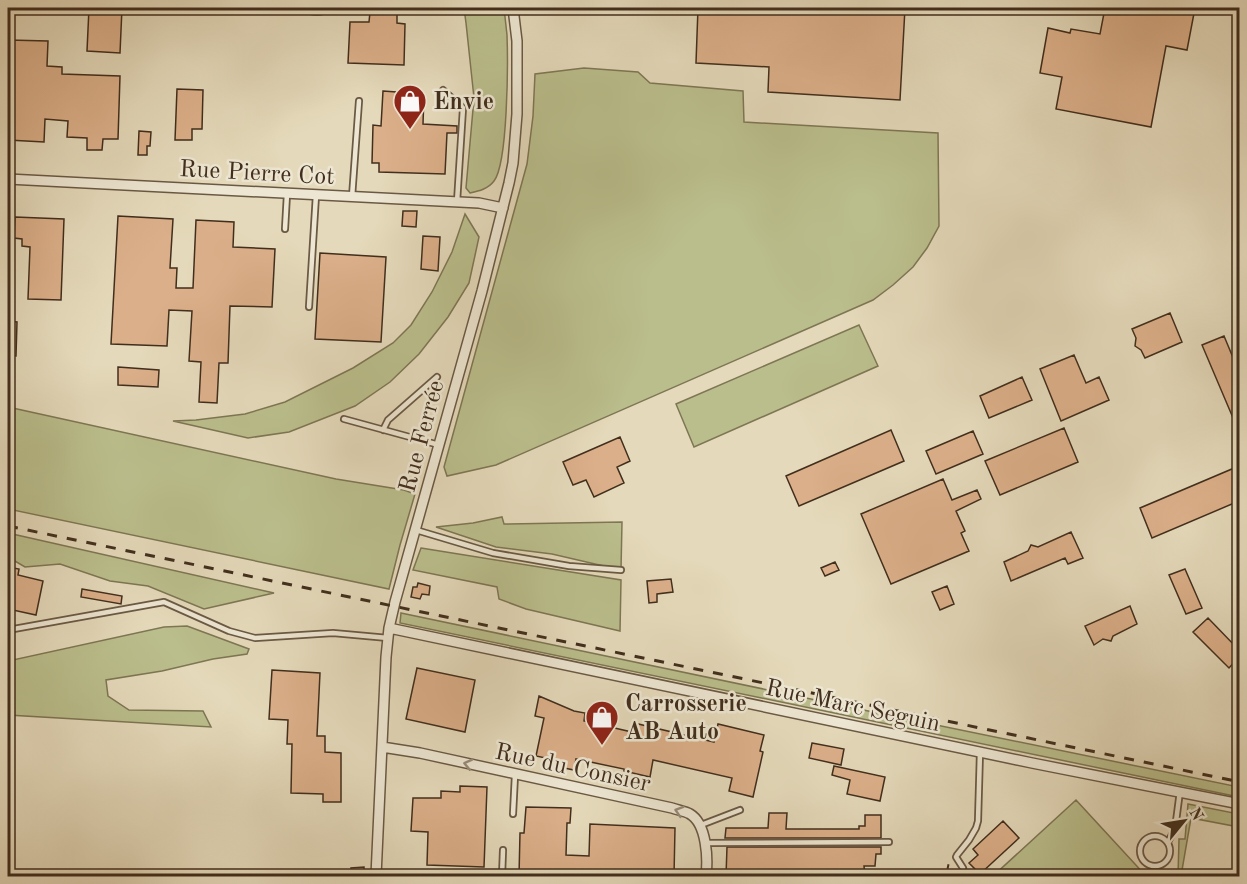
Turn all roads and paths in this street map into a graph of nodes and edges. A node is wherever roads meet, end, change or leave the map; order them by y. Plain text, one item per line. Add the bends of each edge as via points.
1 (303, 8) edge
2 (330, 8) edge
3 (513, 8) edge
4 (443, 90) dead end
5 (358, 101) dead end
6 (8, 179) edge
7 (287, 194) junction
8 (316, 195) junction
9 (352, 197) junction
10 (457, 202) junction
11 (503, 208) junction
12 (285, 229) dead end
13 (309, 307) dead end
14 (437, 377) dead end
15 (344, 419) dead end
16 (384, 430) junction
17 (439, 445) junction
18 (416, 530) junction
19 (621, 570) dead end
20 (8, 630) edge
21 (389, 633) junction
22 (381, 747) junction
23 (980, 752) junction
24 (515, 775) junction
25 (1180, 791) junction
26 (1239, 804) edge
27 (740, 810) dead end
28 (513, 814) dead end
29 (701, 825) junction
30 (889, 842) dead end
31 (1168, 842) junction
32 (705, 843) junction
33 (503, 850) dead end
34 (950, 857) dead end
35 (963, 868) dead end
36 (376, 876) edge
37 (502, 876) edge
38 (705, 876) edge
39 (946, 876) edge

1 - 2 lane
3 - 11 street, Rue Ferrée via 517,114 513,163
4 - 10 lane via 464,108
5 - 9 lane
6 - 7 street, Rue Pierre Cot
7 - 8 street, Rue Pierre Cot
7 - 12 lane
8 - 9 street, Rue Pierre Cot
8 - 13 lane
9 - 10 street, Rue Pierre Cot
10 - 11 street, Rue Pierre Cot
11 - 17 street, Rue Ferrée
14 - 16 lane via 388,420
15 - 16 lane
16 - 17 lane
17 - 18 street, Rue Ferrée
18 - 19 lane via 493,553 568,566
18 - 21 street, Rue Ferrée
20 - 21 lane via 164,602 229,631 255,638
21 - 22 street, Rue Ferrée
21 - 23 street, Rue Marc Seguin
24 -> 22 street, Rue du Consier
22 - 36 street, Rue Ferrée
23 - 25 street, Rue Marc Seguin
23 - 35 lane via 978,821 956,857
24 - 28 lane
29 -> 24 street, Rue du Consier via 691,814 672,808
25 - 26 street, Rue Marc Seguin
25 - 31 lane
27 - 29 lane
29 - 32 street
30 - 32 lane
31 - 31 lane via 1168,861 1153,866 1143,860 1140,849 1146,839 1158,835
32 - 38 street
33 - 37 lane
34 - 39 path

